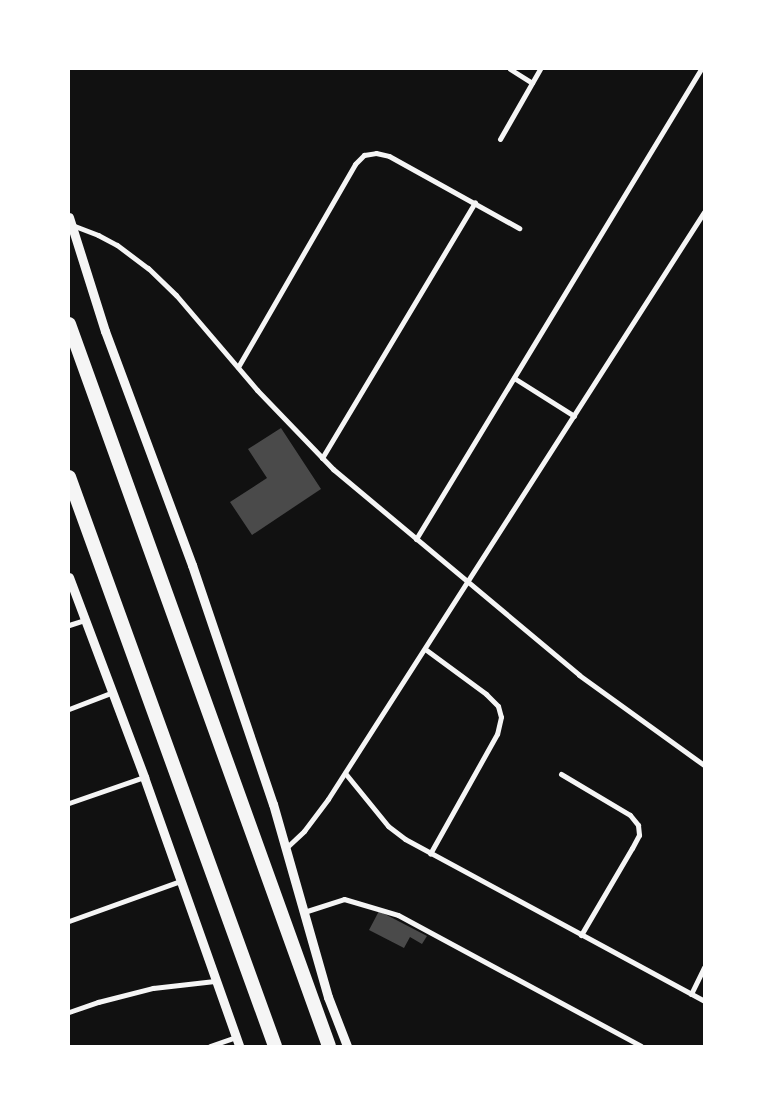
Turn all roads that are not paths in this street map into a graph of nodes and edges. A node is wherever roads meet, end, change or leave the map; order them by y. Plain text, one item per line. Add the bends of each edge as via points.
1 (510, 69) edge
2 (540, 69) edge
3 (701, 69) edge
4 (532, 82) junction
5 (500, 139) dead end
6 (476, 202) junction
7 (704, 212) edge
8 (70, 221) edge
9 (519, 228) dead end
10 (69, 324) edge
11 (238, 368) junction
12 (514, 378) junction
13 (574, 416) junction
14 (322, 458) junction
15 (69, 477) edge
16 (416, 539) junction
17 (69, 577) edge
18 (468, 582) junction
19 (84, 620) junction
20 (69, 625) edge
21 (425, 649) junction
22 (112, 692) junction
23 (69, 709) edge
24 (704, 765) edge
25 (345, 773) junction
26 (561, 774) dead end
27 (144, 777) junction
28 (69, 803) edge
29 (286, 848) junction
30 (430, 854) junction
31 (180, 881) junction
32 (304, 912) junction
33 (69, 921) edge
34 (581, 935) junction
35 (704, 967) edge
36 (215, 981) junction
37 (690, 994) junction
38 (704, 1001) edge
39 (69, 1012) edge
40 (236, 1037) junction
41 (210, 1046) edge
42 (239, 1046) edge
43 (275, 1046) edge
44 (329, 1046) edge
45 (347, 1046) edge
46 (641, 1046) edge

1 - 4 street
2 - 4 street
3 - 12 street
4 - 5 street
6 - 9 street
6 - 11 street via 389,156 376,152 364,155 355,164
6 - 14 street
7 - 13 street
8 - 11 street via 117,245 148,268 176,295
8 - 29 street via 105,332 192,565
10 - 44 highway
11 - 14 street
12 - 13 street
12 - 16 street
13 - 18 street
14 - 16 street
15 - 43 highway
16 - 18 street
17 - 19 street
18 - 21 street
18 - 24 street via 579,675
19 - 20 street
19 - 22 street
21 - 25 street
21 - 30 street via 486,694 498,706 501,718 497,734
22 - 23 street
22 - 27 street
25 - 29 street via 316,817
25 - 30 street via 388,826
26 - 34 street via 630,815 638,825 639,835
27 - 28 street
27 - 31 street
29 - 32 street
30 - 34 street
31 - 33 street
31 - 36 street
32 - 45 street via 328,997
32 - 46 street via 344,899 398,915
34 - 37 street
35 - 37 street
36 - 39 street via 153,988
36 - 40 street
37 - 38 street
40 - 41 street
40 - 42 street

